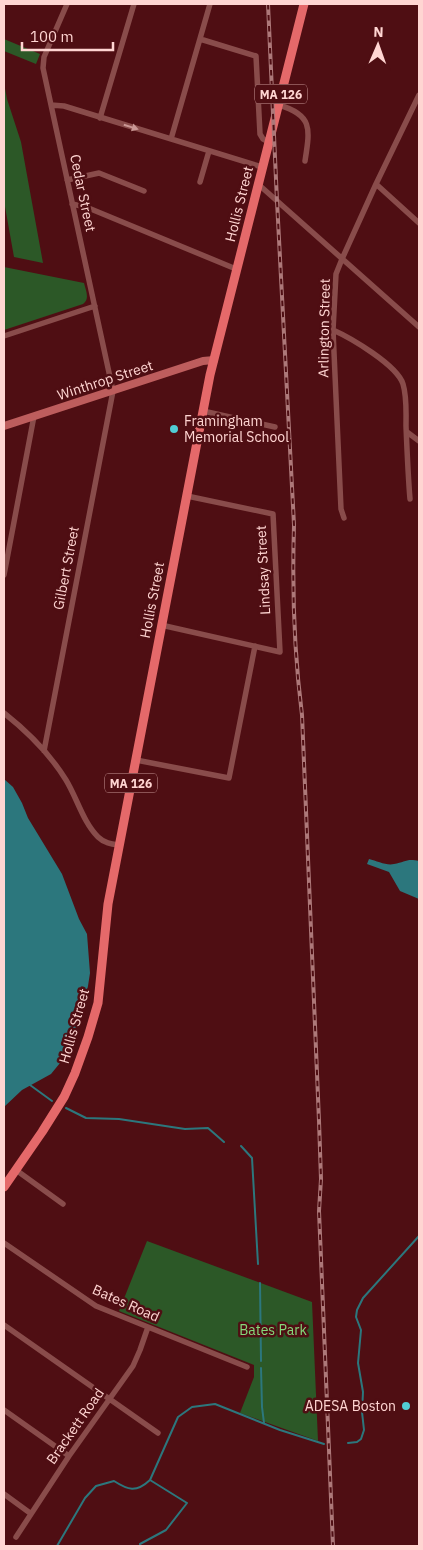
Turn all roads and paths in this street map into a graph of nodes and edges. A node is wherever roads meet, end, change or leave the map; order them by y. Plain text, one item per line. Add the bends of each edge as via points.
1 (67, 4) edge
2 (134, 4) edge
3 (210, 4) edge
4 (304, 4) edge
5 (200, 39) junction
6 (419, 95) edge
7 (50, 105) junction
8 (278, 105) junction
9 (100, 118) junction
10 (171, 139) junction
11 (269, 142) junction
12 (209, 151) junction
13 (306, 161) dead end
14 (262, 167) junction
15 (67, 180) junction
16 (200, 182) dead end
17 (258, 184) junction
18 (376, 184) junction
19 (144, 191) dead end
20 (72, 204) junction
21 (419, 223) edge
22 (342, 259) junction
23 (236, 269) junction
24 (95, 306) junction
25 (419, 327) edge
26 (333, 330) junction
27 (4, 336) edge
28 (214, 360) junction
29 (113, 390) junction
30 (203, 411) junction
31 (34, 416) junction
32 (4, 426) edge
33 (274, 427) dead end
34 (407, 432) junction
35 (419, 441) edge
36 (187, 496) junction
37 (410, 499) dead end
38 (344, 518) dead end
39 (4, 575) edge
40 (162, 625) junction
41 (255, 646) junction
42 (4, 713) edge
43 (44, 751) junction
44 (136, 760) junction
45 (119, 845) junction
46 (16, 1170) junction
47 (4, 1187) edge
48 (63, 1204) dead end
49 (4, 1243) edge
50 (4, 1325) edge
51 (148, 1327) junction
52 (247, 1367) dead end
53 (109, 1398) junction
54 (4, 1410) edge
55 (158, 1432) dead end
56 (69, 1456) junction
57 (4, 1494) edge
58 (30, 1513) junction
59 (16, 1537) dead end

1 - 7 street, Cedar Street via 43,62
2 - 9 street
3 - 5 street
4 - 8 main road, Hollis Street / MA 126
5 - 10 street
5 - 11 street via 256,56 260,134
6 - 18 street, Arlington Street
7 - 9 street via 64,106
7 - 15 street, Cedar Street
8 - 11 main road, Hollis Street / MA 126
8 - 13 street via 293,110 306,121 309,136
9 -> 10 street
10 - 12 street
11 - 14 main road, Hollis Street / MA 126
12 - 14 street
12 - 16 street
14 - 17 main road, Hollis Street / MA 126
15 - 19 street via 99,173
15 - 20 street, Cedar Street
17 - 22 street
17 - 23 main road, Hollis Street / MA 126
18 - 21 street
18 - 22 street, Arlington Street
20 - 23 street
20 - 24 street, Cedar Street
22 - 25 street
22 - 26 street, Arlington Street via 336,274
23 - 28 main road, Hollis Street / MA 126
24 - 27 street
24 - 29 street, Cedar Street
26 - 34 street via 370,352 397,374 403,383
26 - 38 street, Arlington Street
28 - 29 street, Winthrop Street
28 - 30 main road, Hollis Street / MA 126
29 - 31 street, Winthrop Street
29 - 43 street, Gilbert Street
30 - 33 street
30 - 36 main road, Hollis Street / MA 126
31 - 32 street, Winthrop Street
31 - 39 street
34 - 35 street
34 - 37 street
36 - 40 main road, Hollis Street / MA 126
36 - 41 street, Lindsay Street via 272,514 280,652
40 - 41 street
40 - 44 main road, Hollis Street / MA 126
41 - 44 street via 229,778
42 - 43 street
43 - 45 street via 67,781 91,829 107,843
44 - 45 main road, Hollis Street / MA 126
45 - 46 main road, Hollis Street / MA 126 via 106,918 98,1003 88,1037 64,1097
46 - 47 main road, Hollis Street / MA 126
46 - 48 street
49 - 51 street, Bates Road via 96,1306
50 - 53 street
51 - 52 street, Bates Road
51 - 53 street, Brackett Road via 137,1359
53 - 55 street
53 - 56 street, Brackett Road
54 - 56 street
56 - 58 street, Brackett Road
57 - 58 street
58 - 59 street, Brackett Road

